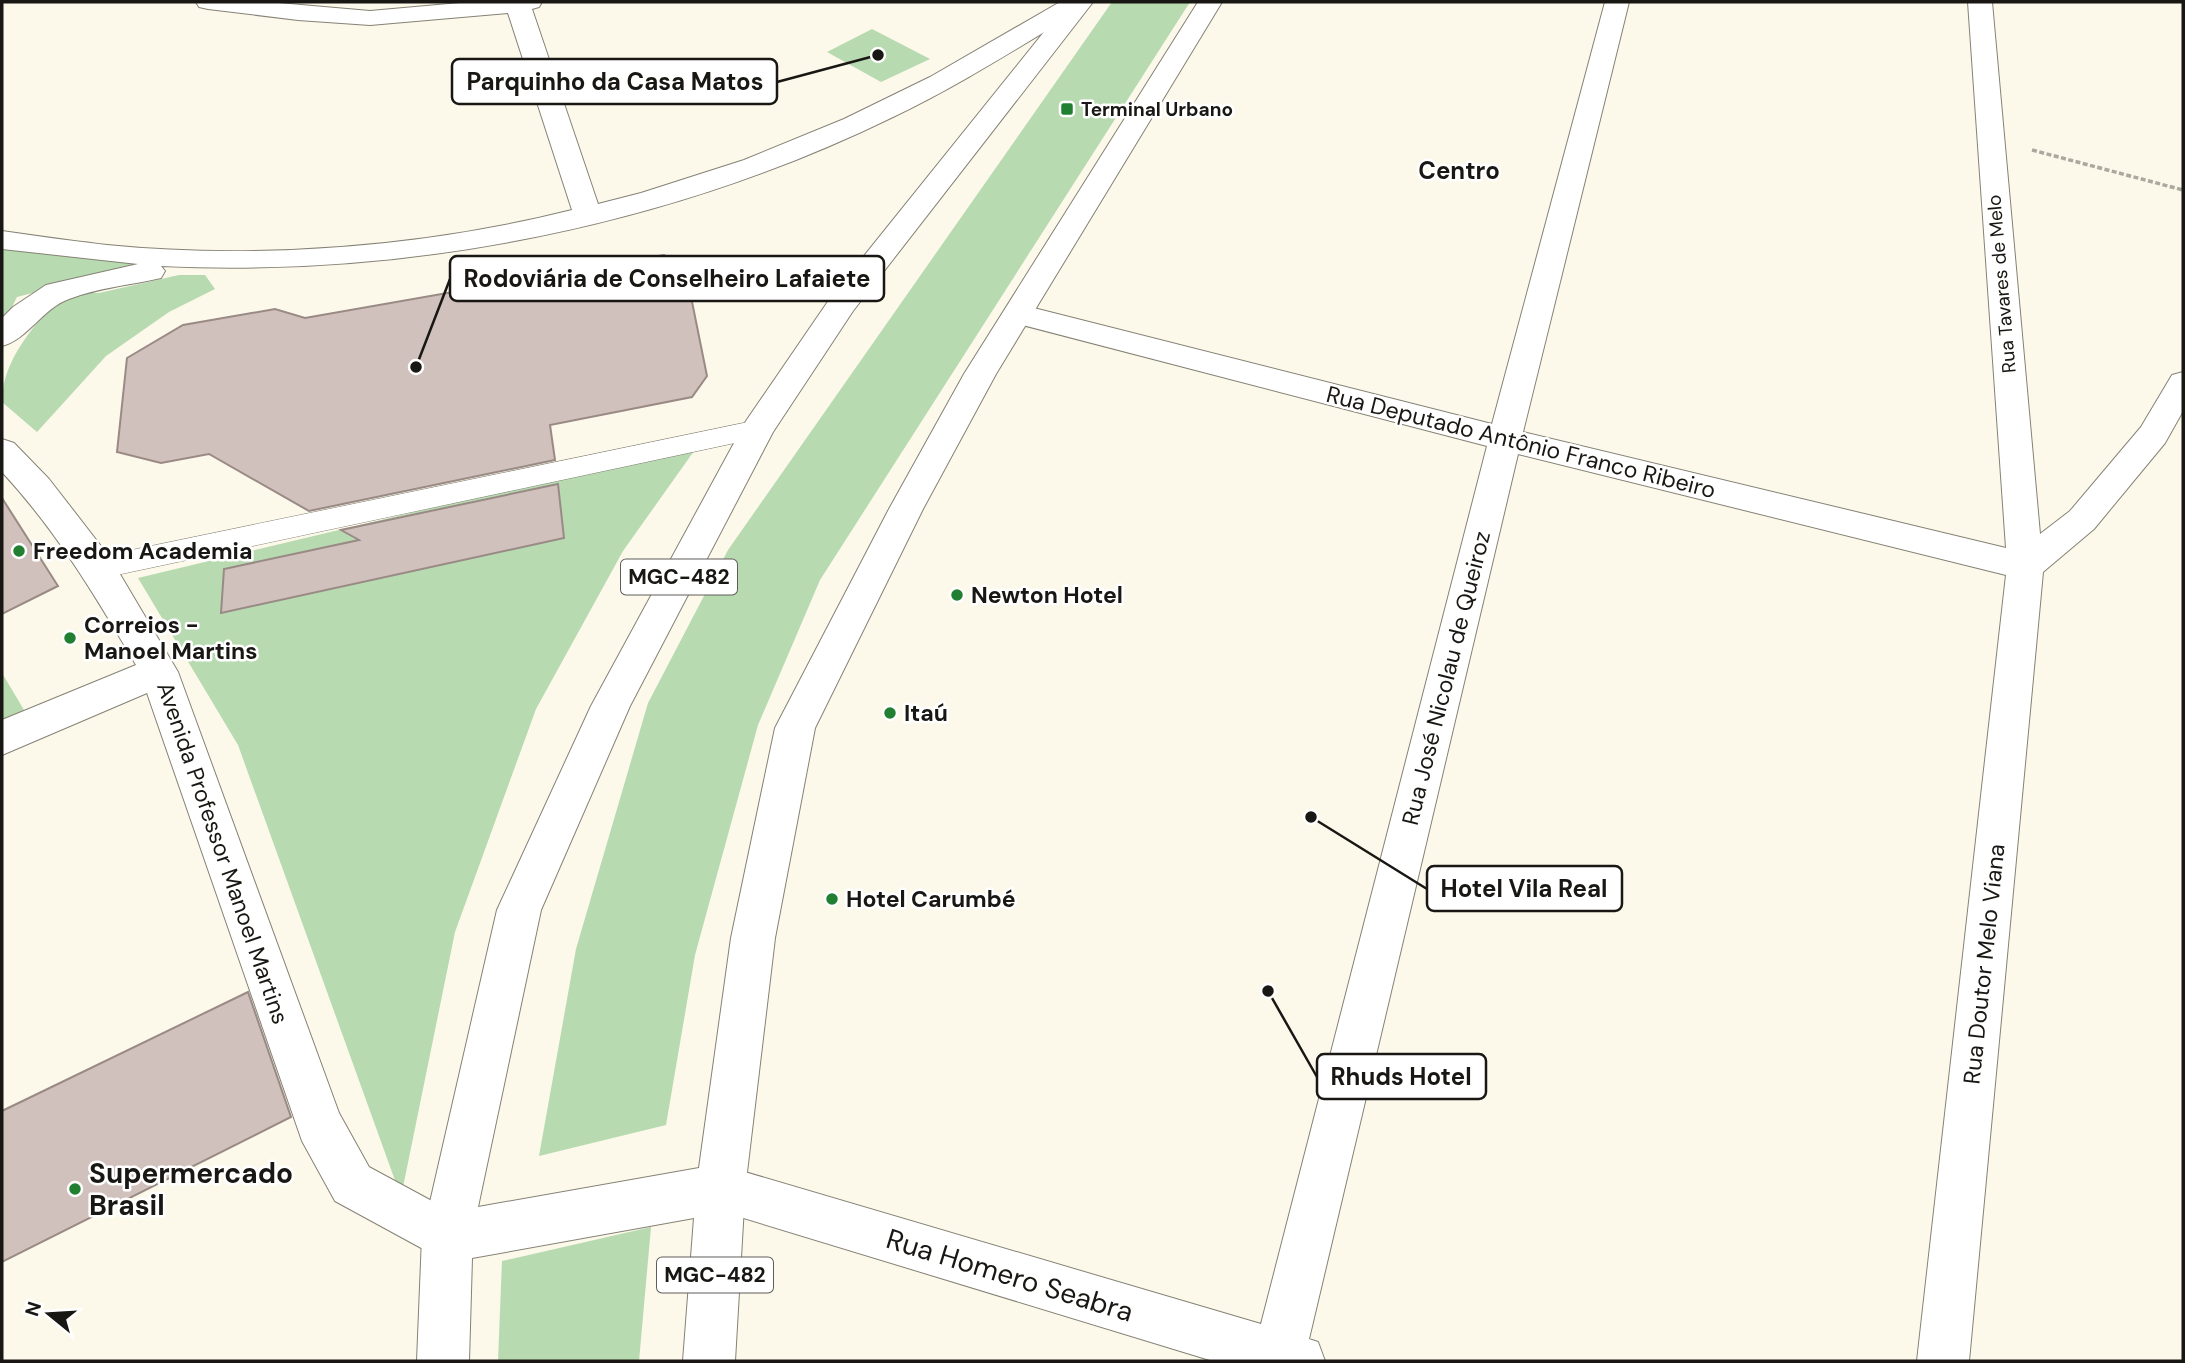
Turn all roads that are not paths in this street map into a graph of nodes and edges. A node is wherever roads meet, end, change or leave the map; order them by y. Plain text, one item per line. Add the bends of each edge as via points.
1 (208, 2) edge
2 (1079, 2) edge
3 (1210, 2) edge
4 (1617, 2) edge
5 (1980, 2) edge
6 (522, 3) edge
7 (588, 216) junction
8 (2, 240) edge
9 (200, 261) junction
10 (1018, 314) junction
11 (2, 336) edge
12 (2183, 383) edge
13 (758, 429) junction
14 (1505, 439) junction
15 (2, 451) edge
16 (2025, 566) junction
17 (99, 568) junction
18 (159, 671) junction
19 (2, 739) edge
20 (721, 1189) junction
21 (447, 1237) junction
22 (1289, 1359) edge
23 (443, 1361) edge
24 (709, 1361) edge
25 (1943, 1361) edge

1 - 6 main road via 370,18
2 - 7 main road via 856,125 745,170
2 - 13 main road, MGC-482 via 842,304
3 - 10 main road, MGC-482
4 - 14 main road, Rua José Nicolau de Queiroz
5 - 16 main road, Rua Tavares de Melo
6 - 7 main road
7 - 9 main road via 433,245 314,258
8 - 9 main road via 109,255
9 - 11 main road via 57,292
10 - 14 main road, Rua Deputado Antônio Franco Ribeiro
10 - 20 main road, MGC-482 via 906,509 795,728 753,937
12 - 16 main road via 2153,435 2082,520
13 - 17 lane
13 - 21 main road, MGC-482 via 611,706 519,910
14 - 16 main road, Rua Deputado Antônio Franco Ribeiro
14 - 22 main road, Rua José Nicolau de Queiroz
15 - 17 main road, Avenida Professor Manoel Martins
16 - 25 main road, Rua Doutor Melo Viana
17 - 18 main road, Avenida Professor Manoel Martins
18 - 19 main road
18 - 21 main road, Avenida Professor Manoel Martins via 319,1125 352,1184
20 - 21 main road
20 - 22 main road, Rua Homero Seabra
20 - 24 main road, MGC-482
21 - 23 main road, MGC-482

